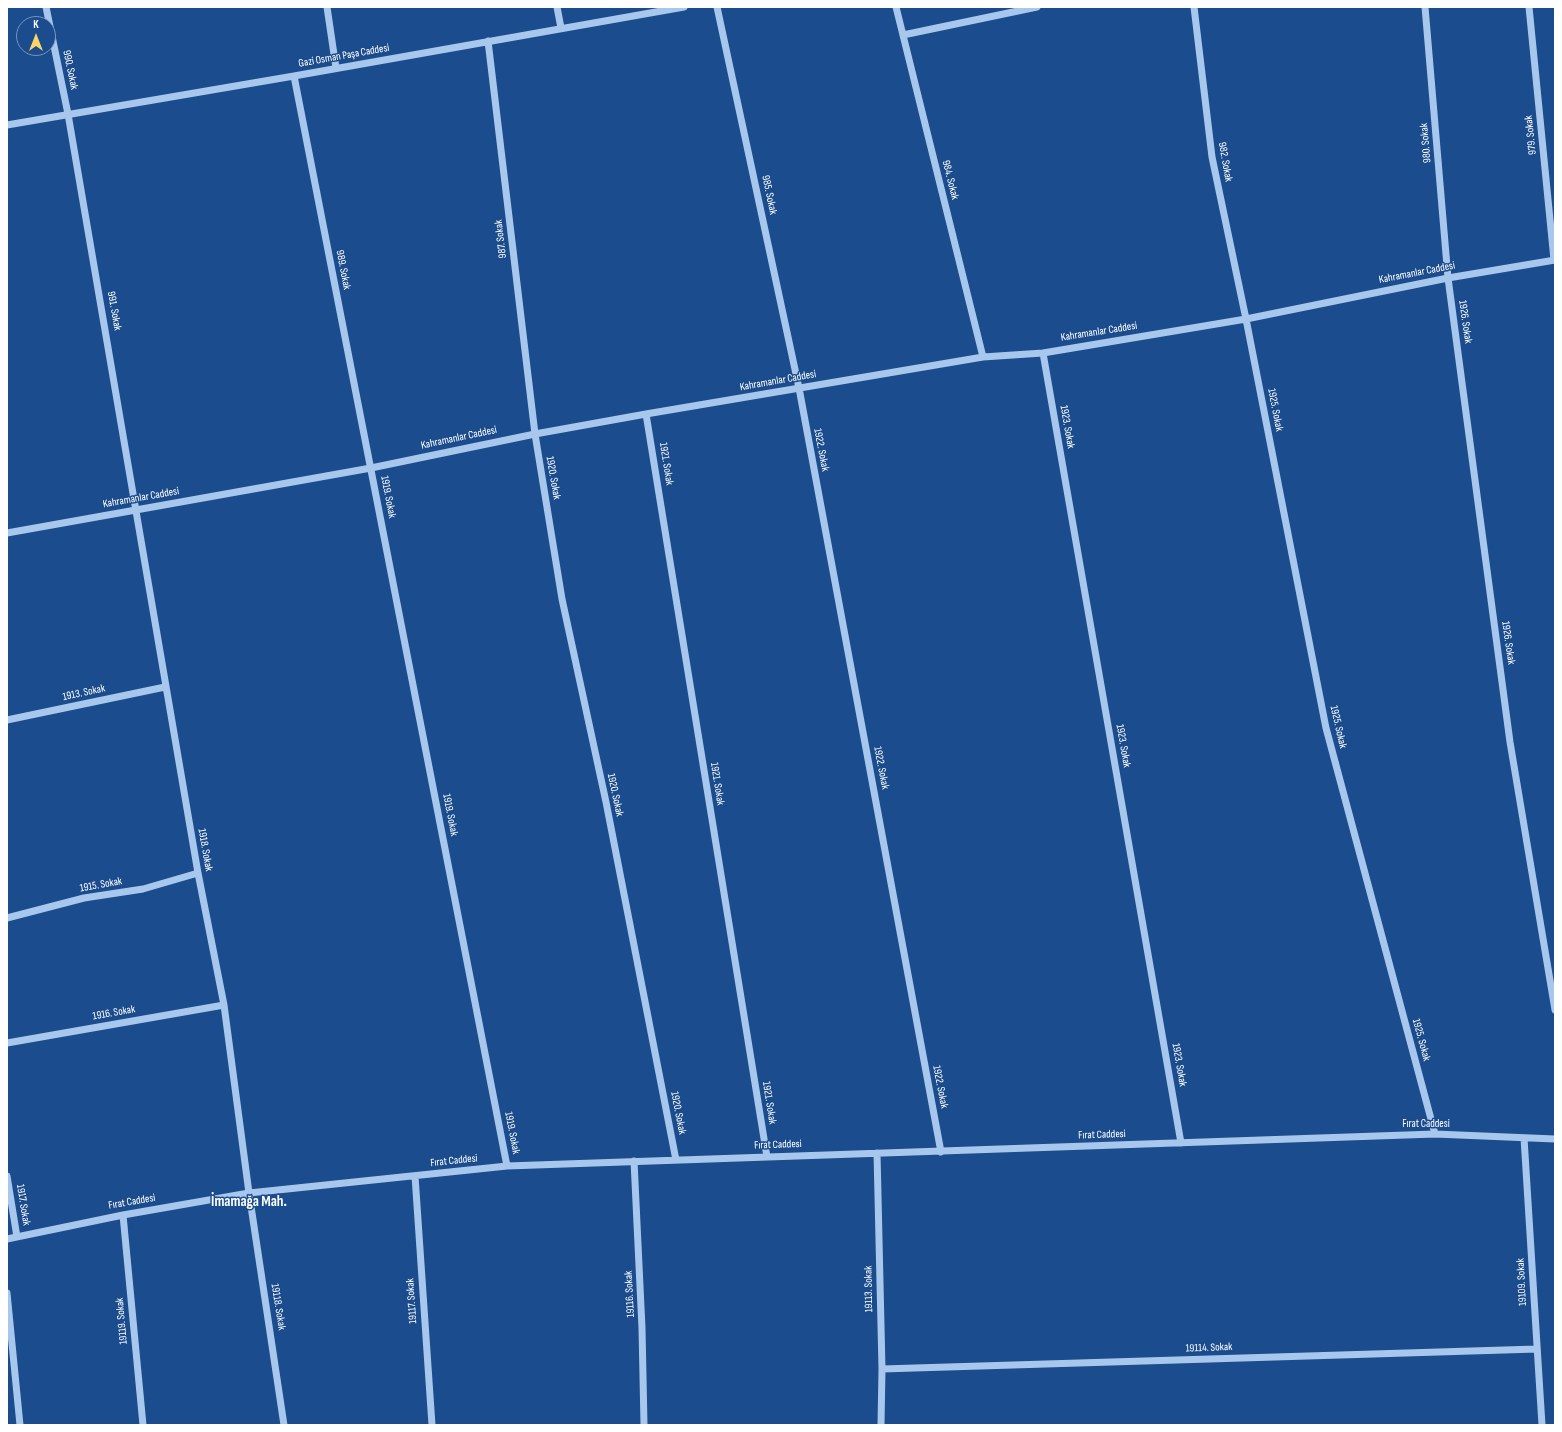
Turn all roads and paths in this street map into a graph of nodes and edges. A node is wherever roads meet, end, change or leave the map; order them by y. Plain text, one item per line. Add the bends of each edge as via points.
1 (46, 7) edge
2 (327, 7) edge
3 (557, 7) edge
4 (684, 7) edge
5 (717, 7) edge
6 (896, 7) edge
7 (1037, 7) edge
8 (1194, 7) edge
9 (1425, 7) edge
10 (1529, 7) edge
11 (561, 28) junction
12 (903, 35) junction
13 (488, 41) junction
14 (336, 68) junction
15 (294, 76) junction
16 (68, 114) junction
17 (7, 125) edge
18 (1555, 260) edge
19 (1448, 278) junction
20 (1246, 319) junction
21 (1043, 353) junction
22 (983, 357) junction
23 (799, 388) junction
24 (646, 414) junction
25 (535, 434) junction
26 (371, 468) junction
27 (137, 511) junction
28 (7, 533) edge
29 (166, 687) junction
30 (7, 720) edge
31 (198, 873) junction
32 (7, 918) edge
33 (224, 1005) junction
34 (1555, 1010) edge
35 (7, 1043) edge
36 (1435, 1134) junction
37 (1524, 1138) junction
38 (1555, 1139) edge
39 (1182, 1143) junction
40 (941, 1152) junction
41 (877, 1153) junction
42 (767, 1157) junction
43 (676, 1160) junction
44 (634, 1161) junction
45 (508, 1166) junction
46 (7, 1176) edge
47 (415, 1176) junction
48 (249, 1193) junction
49 (123, 1215) junction
50 (17, 1237) junction
51 (7, 1239) edge
52 (7, 1293) edge
53 (1537, 1349) junction
54 (882, 1369) junction
55 (20, 1425) edge
56 (143, 1425) edge
57 (284, 1425) edge
58 (432, 1425) edge
59 (644, 1425) edge
60 (881, 1425) edge
61 (1542, 1425) edge

1 - 16 street, 990. Sokak
2 - 14 street
3 - 11 street
4 - 11 street, Gazi Osman Paşa Caddesi
5 - 23 street, 985. Sokak
6 - 12 street, 984. Sokak
7 - 12 street
8 - 20 street, 982. Sokak via 1212,157
9 - 19 street, 980. Sokak
10 - 18 street, 979. Sokak
11 - 13 street, Gazi Osman Paşa Caddesi
12 - 22 street, 984. Sokak
13 - 14 street, Gazi Osman Paşa Caddesi
13 - 25 street, 987. Sokak
14 - 15 street, Gazi Osman Paşa Caddesi
15 - 16 street, Gazi Osman Paşa Caddesi
15 - 26 street, 989. Sokak
16 - 17 street, Gazi Osman Paşa Caddesi
16 - 27 street, 991. Sokak
18 - 19 street, Kahramanlar Caddesi
19 - 20 street, Kahramanlar Caddesi
19 - 34 street, 1926. Sokak via 1510,742
20 - 21 street, Kahramanlar Caddesi
20 - 36 street, 1925. Sokak via 1326,728
21 - 22 street, Kahramanlar Caddesi
21 - 39 street, 1923. Sokak
22 - 23 street, Kahramanlar Caddesi
23 - 24 street, Kahramanlar Caddesi
23 - 40 street, 1922. Sokak
24 - 25 street, Kahramanlar Caddesi
24 - 42 street, 1921. Sokak
25 - 26 street, Kahramanlar Caddesi
25 - 43 street, 1920. Sokak via 562,599 607,810
26 - 27 street, Kahramanlar Caddesi
26 - 45 street, 1919. Sokak
27 - 28 street, Kahramanlar Caddesi
27 - 29 street, 1918. Sokak
29 - 30 street, 1913. Sokak
29 - 31 street, 1918. Sokak
31 - 32 street, 1915. Sokak via 143,889 84,898
31 - 33 street, 1918. Sokak
33 - 35 street, 1916. Sokak
33 - 48 street, 1918. Sokak
36 - 37 street, Fırat Caddesi
36 - 39 street, Fırat Caddesi
37 - 38 street, Fırat Caddesi
37 - 53 street, 19109. Sokak
39 - 40 street, Fırat Caddesi
40 - 41 street, Fırat Caddesi
41 - 42 street, Fırat Caddesi
41 - 54 street, 19113. Sokak
42 - 43 street, Fırat Caddesi
43 - 44 street, Fırat Caddesi
44 - 45 street, Fırat Caddesi
44 - 59 street, 19116. Sokak
45 - 47 street, Fırat Caddesi
46 - 50 street, 1917. Sokak
47 - 48 street, Fırat Caddesi
47 - 58 street, 19117. Sokak
48 - 49 street, Fırat Caddesi
48 - 57 street, 19118. Sokak
49 - 50 street, Fırat Caddesi
49 - 56 street, 19119. Sokak
50 - 51 street, Fırat Caddesi
52 - 55 street
53 - 54 street, 19114. Sokak
53 - 61 street, 19109. Sokak
54 - 60 street, 19113. Sokak

